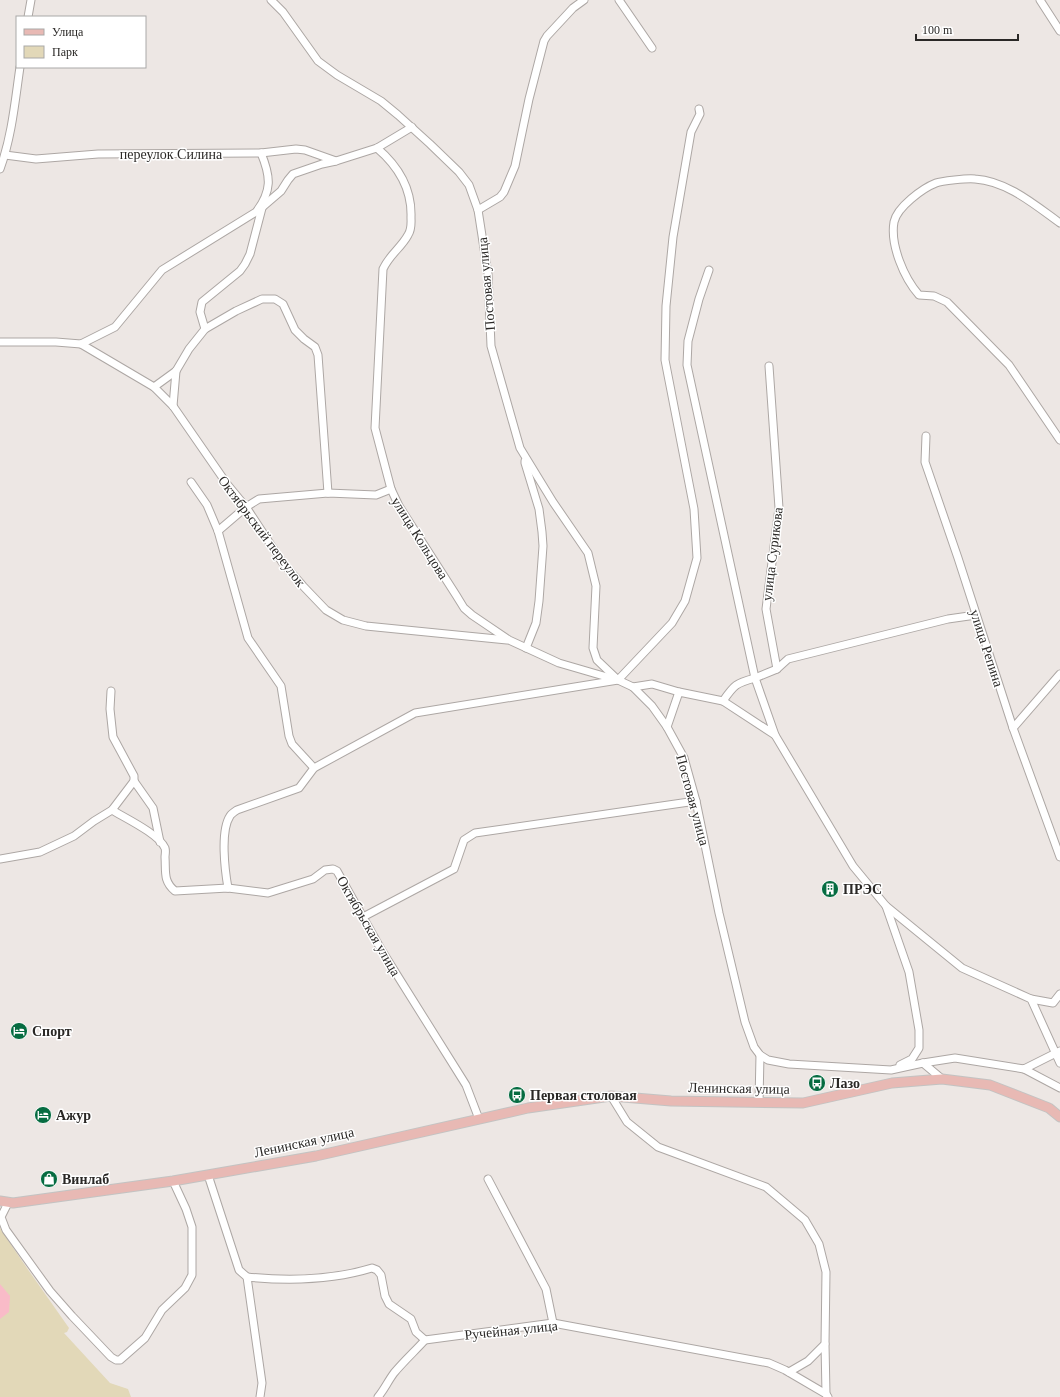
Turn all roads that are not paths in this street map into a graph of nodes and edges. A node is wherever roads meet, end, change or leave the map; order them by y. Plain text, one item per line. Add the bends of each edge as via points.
1 (32, 0) edge
2 (271, 0) edge
3 (584, 0) edge
4 (619, 0) edge
5 (1040, 0) edge
6 (28, 16) edge
7 (1060, 31) edge
8 (652, 48) dead end
9 (20, 68) edge
10 (699, 109) dead end
11 (412, 127) junction
12 (377, 148) junction
13 (261, 153) junction
14 (5, 155) junction
15 (336, 161) junction
16 (0, 169) edge
17 (259, 210) junction
18 (478, 210) junction
19 (1060, 223) edge
20 (710, 270) dead end
21 (205, 329) junction
22 (0, 342) edge
23 (81, 344) junction
24 (769, 366) dead end
25 (176, 371) junction
26 (154, 387) junction
27 (173, 406) junction
28 (926, 436) dead end
29 (1060, 440) edge
30 (527, 459) junction
31 (191, 482) dead end
32 (391, 489) junction
33 (328, 493) junction
34 (246, 507) junction
35 (218, 531) junction
36 (976, 615) junction
37 (509, 640) junction
38 (526, 648) junction
39 (777, 669) junction
40 (1060, 674) edge
41 (755, 678) junction
42 (618, 680) junction
43 (634, 687) junction
44 (111, 691) dead end
45 (679, 692) junction
46 (723, 701) junction
47 (667, 727) junction
48 (1013, 728) junction
49 (775, 734) junction
50 (314, 768) junction
51 (134, 781) junction
52 (696, 801) junction
53 (112, 810) junction
54 (160, 842) junction
55 (1060, 857) edge
56 (0, 859) edge
57 (228, 888) junction
58 (886, 906) junction
59 (363, 917) junction
60 (1060, 994) edge
61 (1031, 999) junction
62 (1058, 1052) edge
63 (760, 1055) junction
64 (923, 1063) junction
65 (1060, 1063) edge
66 (1024, 1069) junction
67 (891, 1070) junction
68 (942, 1080) junction
69 (892, 1083) junction
70 (1060, 1088) edge
71 (611, 1096) junction
72 (759, 1102) junction
73 (1060, 1117) edge
74 (479, 1120) junction
75 (208, 1175) junction
76 (488, 1179) dead end
77 (173, 1181) junction
78 (4, 1202) edge
79 (247, 1277) junction
80 (553, 1323) junction
81 (426, 1340) junction
82 (824, 1344) junction
83 (789, 1372) junction
84 (827, 1395) edge
85 (260, 1397) edge
86 (378, 1397) edge

1 - 6 street
2 - 11 street, Постовая улица via 283,12 318,61 381,101
3 - 18 street via 547,36 529,99 515,166 500,197
4 - 8 street
5 - 7 street
9 - 14 street
10 - 42 street via 700,114 691,132 673,237 666,306 665,360 694,509 696,558 685,601 672,622
11 - 12 street
11 - 18 street, Постовая улица via 459,172 469,185
12 - 15 street
12 - 32 street, улица Кольцова via 387,156 403,178 412,210 409,233 387,259 383,269 375,428
13 - 14 street, переулок Силина via 105,154 36,159
13 - 15 street, переулок Силина via 296,149
13 - 17 street via 267,166 269,185
14 - 16 street
15 - 17 street via 293,174 281,191
17 - 21 street via 250,254 245,264 240,272 202,302 200,312
17 - 23 street via 162,270 115,327
18 - 30 street, Постовая улица via 488,274 490,346 520,448
19 - 29 street via 1024,197 995,182 974,178 936,182 902,208 894,221 895,243 911,285 919,295 934,296 947,302 1009,365
20 - 41 street via 688,341 687,365
21 - 25 street
21 - 33 street via 262,299 275,299 283,304 295,330 315,347 318,355
22 - 23 street
23 - 26 street, Октябрьский переулок
24 - 39 street, улица Сурикова via 779,508 766,609
25 - 26 street
25 - 27 street
26 - 27 street, Октябрьский переулок
27 - 34 street, Октябрьский переулок
28 - 36 street, улица Репина via 925,462
30 - 38 street, Постовая улица via 525,464 539,509 543,546 536,623
30 - 42 street, Постовая улица via 588,553 596,586 593,648 597,660
31 - 35 street via 207,505
32 - 33 street via 376,495
32 - 37 street, улица Кольцова via 399,506 464,608
33 - 34 street via 260,499
34 - 35 street
34 - 37 street, Октябрьский переулок via 282,562 326,610 343,620 366,626
35 - 50 street via 248,638 281,686 292,744
36 - 39 street via 948,619 788,659
36 - 48 street, улица Репина
37 - 38 street, улица Кольцова
38 - 42 street, улица Кольцова via 559,663
39 - 41 street
40 - 48 street
41 - 46 street via 739,683
41 - 49 street
42 - 43 street, Постовая улица
42 - 50 street via 414,713
43 - 45 street via 652,684
43 - 47 street, Постовая улица
44 - 51 street via 113,737 134,776
45 - 46 street
45 - 47 street
46 - 49 street
47 - 52 street, Постовая улица via 684,758
48 - 55 street, улица Репина
49 - 58 street via 853,866
50 - 57 street via 299,788 231,814 225,834 224,868
51 - 53 street
51 - 54 street via 153,808
52 - 59 street via 475,833 464,840 454,869
52 - 63 street, Постовая улица via 745,1022 754,1047
53 - 54 street via 144,827
53 - 56 street via 74,836 40,852
54 - 57 street, Октябрьская улица via 165,848 166,880 175,892
57 - 59 street, Октябрьская улица via 268,893 312,879 325,870 333,869 337,871
58 - 61 street via 962,968
58 - 67 street via 909,972 919,1030 919,1048 912,1059
59 - 74 street, Октябрьская улица via 466,1085
60 - 61 street via 1053,1003
61 - 62 street
62 - 65 street
62 - 66 street
63 - 67 street via 768,1060 789,1064
63 - 72 street
64 - 66 street via 955,1058
64 - 67 street
64 - 68 street
66 - 70 street
67 - 69 street
68 - 69 main road, Ленинская улица
68 - 73 main road, Ленинская улица via 990,1085 1049,1108
69 - 72 main road, Ленинская улица via 803,1103
71 - 72 main road, Ленинская улица via 671,1101
71 - 74 main road, Ленинская улица via 528,1108
71 - 82 street via 627,1122 658,1146 766,1187 805,1220 819,1244 826,1272
74 - 75 main road, Ленинская улица via 316,1156
75 - 77 main road, Ленинская улица
75 - 79 street via 239,1270
76 - 80 street via 546,1289
77 - 78 main road, Ленинская улица
77 - 78 street via 192,1227 192,1275 185,1288 162,1310 145,1338 120,1360 111,1357 50,1291 6,1230 1,1217
79 - 81 street via 310,1278 335,1276 372,1268 381,1275 389,1304 411,1319 416,1332
79 - 85 street via 262,1383
80 - 81 street, Ручейная улица
80 - 83 street, Ручейная улица via 769,1363
81 - 86 street via 402,1364
82 - 83 street via 808,1361
82 - 84 street
83 - 84 street, Ручейная улица

